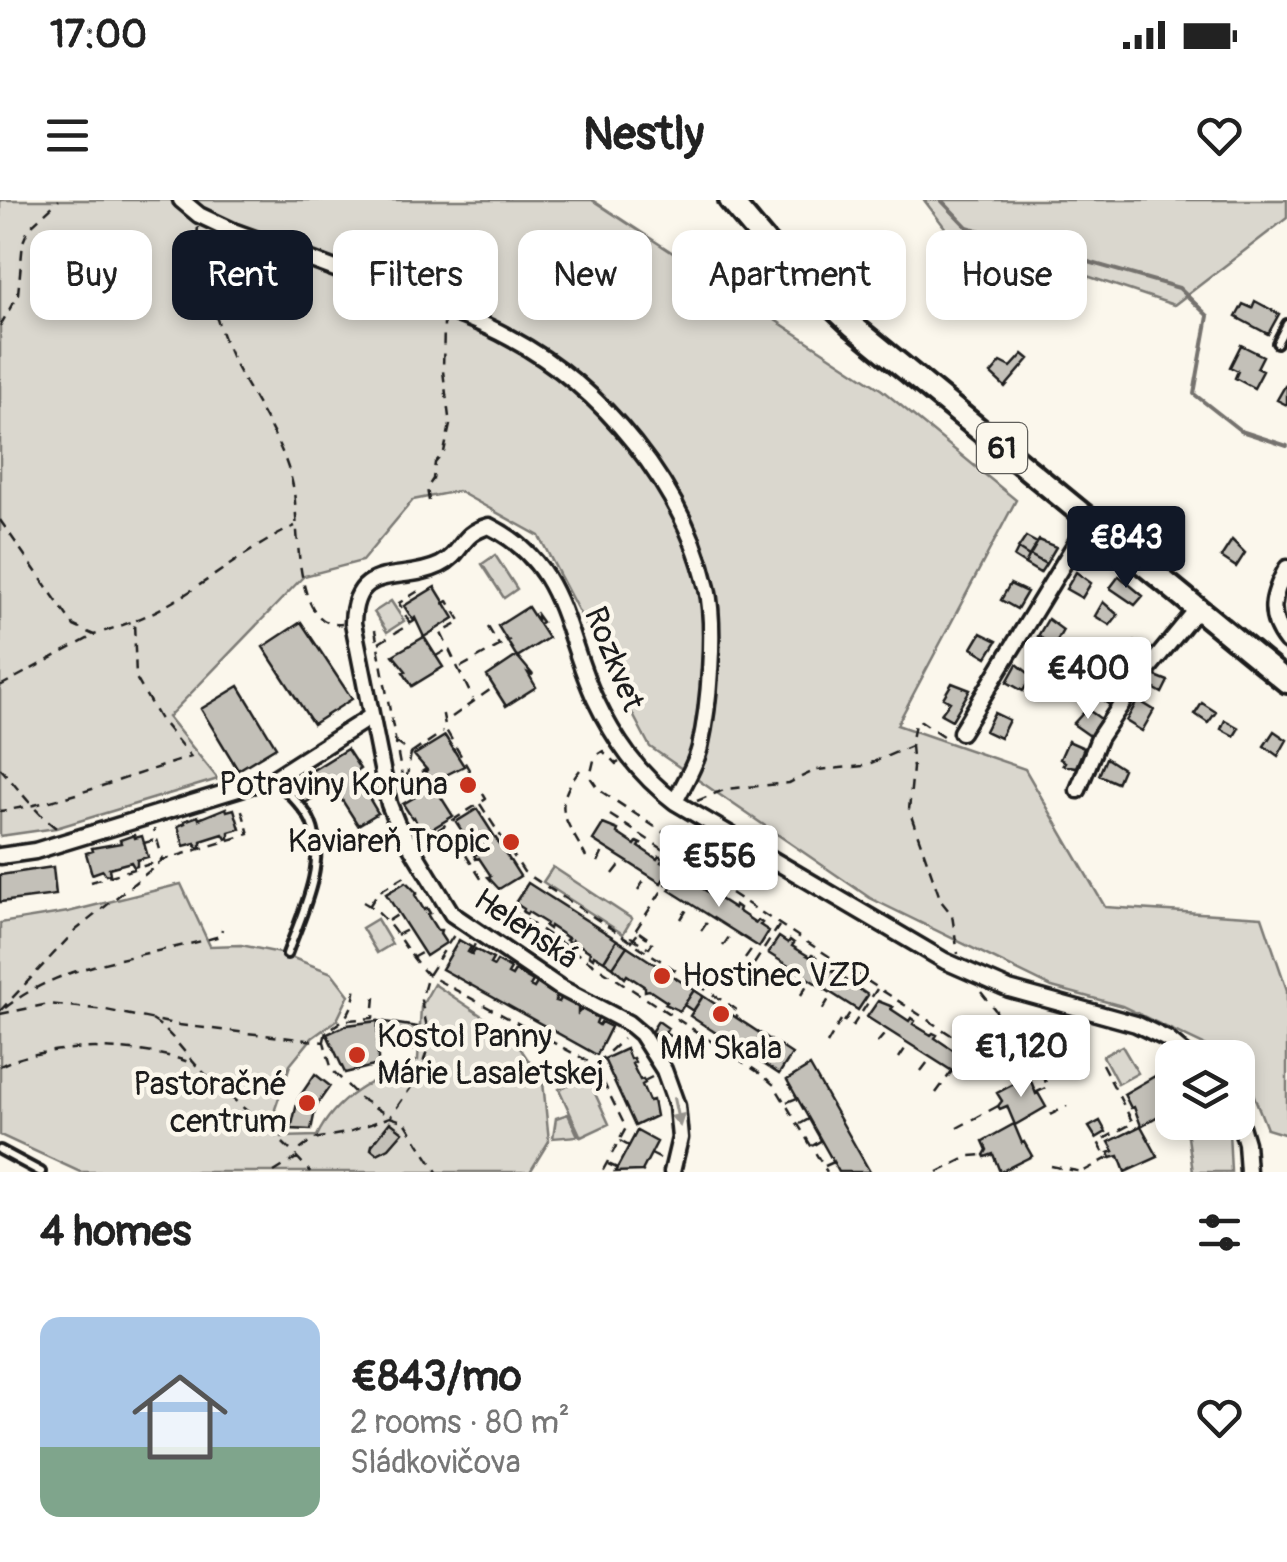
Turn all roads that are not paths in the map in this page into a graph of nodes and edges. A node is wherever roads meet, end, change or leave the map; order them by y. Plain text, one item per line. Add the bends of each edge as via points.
1 (181, 200) edge
2 (730, 200) edge
3 (1287, 324) edge
4 (1277, 343) dead end
5 (1090, 520) junction
6 (1287, 568) edge
7 (1198, 608) junction
8 (1287, 642) edge
9 (1287, 682) edge
10 (368, 700) joint
11 (370, 717) junction
12 (961, 732) road end
13 (274, 778) junction
14 (1078, 790) dead end
15 (675, 802) junction
16 (0, 856) edge
17 (287, 954) dead end
18 (1168, 1040) edge
19 (1245, 1140) edge
20 (0, 1150) edge
21 (670, 1167) edge
22 (41, 1172) edge
23 (1248, 1172) edge

1 - 15 street via 233,231 511,338 572,380 645,456 682,518 708,588 710,653 700,750
2 - 5 main road, 61 via 853,326
3 - 4 lane
5 - 7 main road, 61
5 - 12 street
6 - 8 street via 1271,613
7 - 9 main road, 61
7 - 14 street via 1132,687 1099,738
10 - 11 street, Helenská
10 - 15 street, Rozkvet via 354,623 358,593 384,576 440,565 474,530 489,526 535,560 556,589 594,696 627,756
11 - 13 street
11 -> 21 street, Helenská via 392,812 417,865 452,914 641,1034 677,1106 680,1138
13 - 16 street via 36,851
13 - 17 lane via 311,820 318,855
15 - 18 street, Rozkvet via 960,968
19 - 23 street
20 - 22 lane

